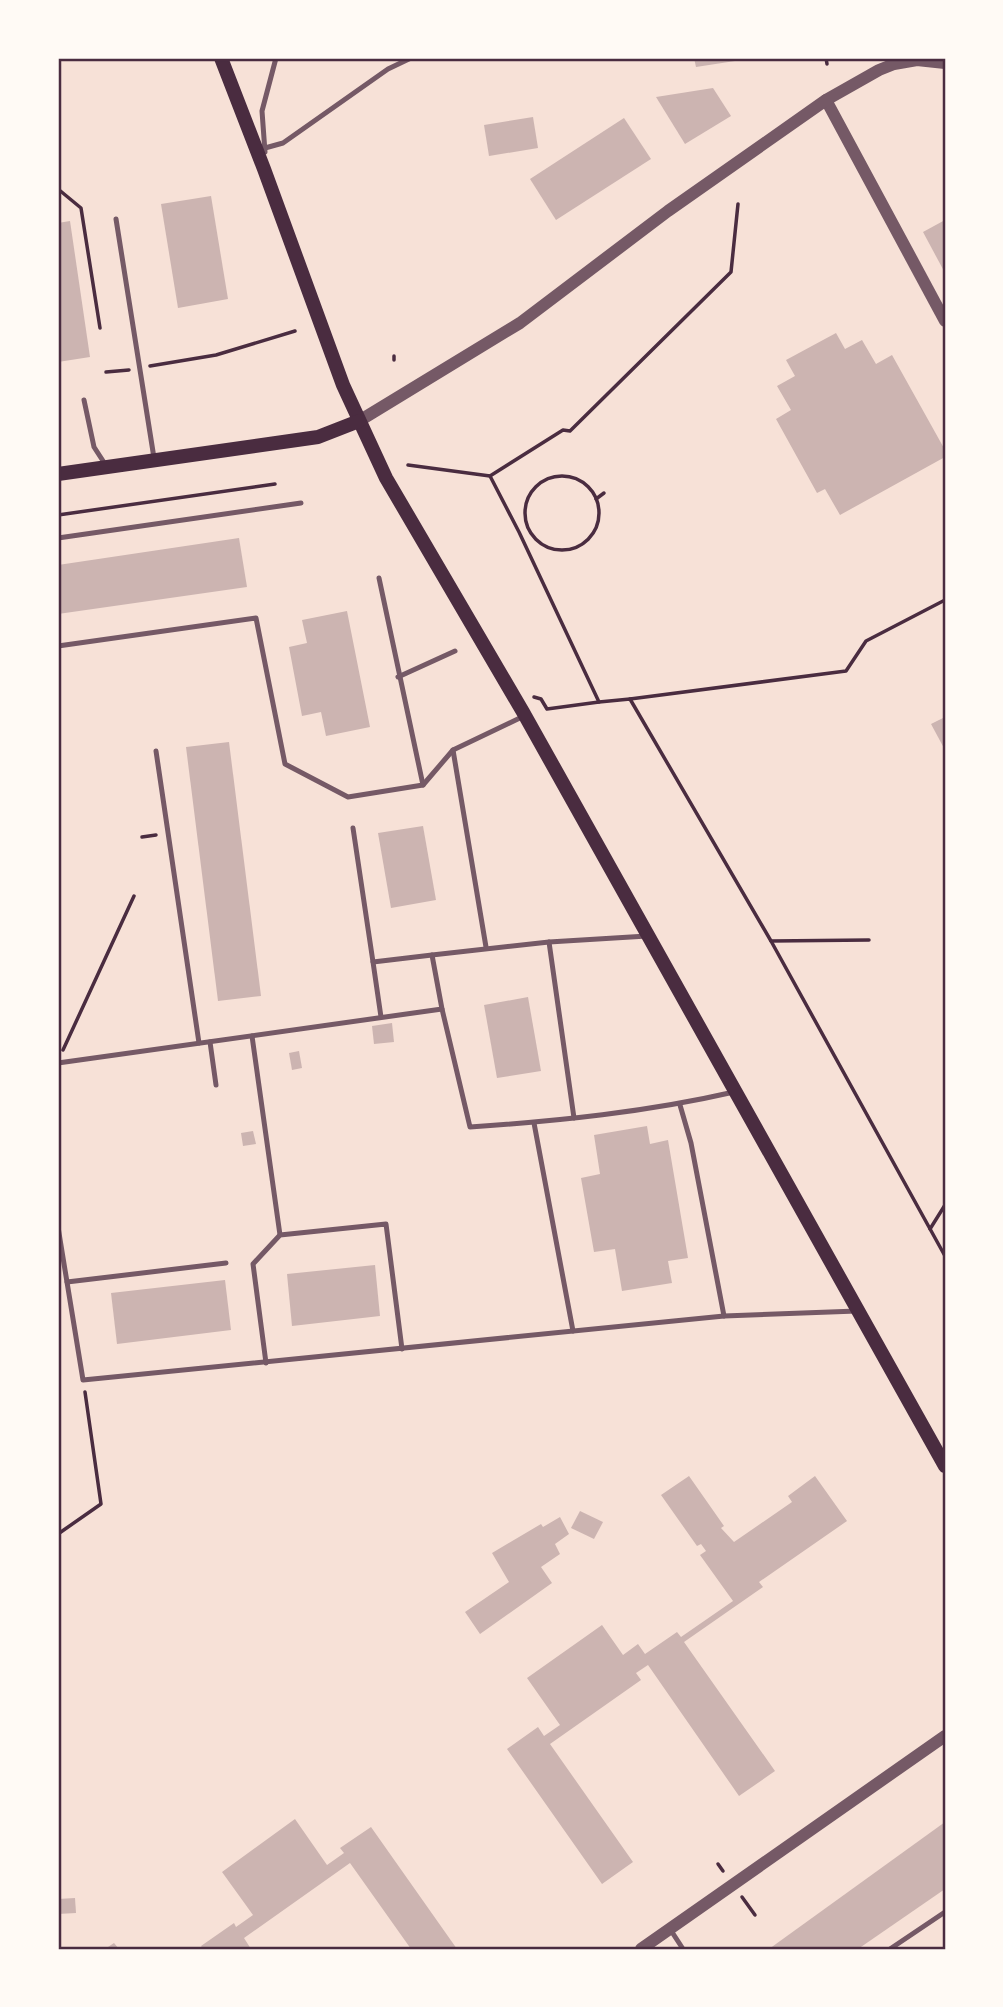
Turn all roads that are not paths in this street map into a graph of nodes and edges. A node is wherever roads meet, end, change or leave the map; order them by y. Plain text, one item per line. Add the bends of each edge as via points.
1 (220, 58) edge
2 (276, 58) edge
3 (411, 58) edge
4 (945, 63) edge
5 (827, 100) junction
6 (265, 148) junction
7 (264, 169) junction
8 (116, 219) dead end
9 (945, 321) edge
10 (84, 400) dead end
11 (359, 421) junction
12 (155, 461) junction
13 (107, 467) junction
14 (58, 474) edge
15 (301, 503) dead end
16 (58, 538) edge
17 (379, 578) dead end
18 (58, 646) edge
19 (455, 652) dead end
20 (398, 677) junction
21 (525, 716) junction
22 (453, 750) junction
23 (156, 751) dead end
24 (423, 785) junction
25 (353, 828) dead end
26 (648, 936) junction
27 (549, 942) junction
28 (486, 947) junction
29 (432, 955) junction
30 (373, 962) junction
31 (442, 1009) junction
32 (381, 1017) junction
33 (252, 1036) junction
34 (210, 1042) junction
35 (199, 1044) junction
36 (58, 1063) edge
37 (216, 1085) dead end
38 (736, 1091) junction
39 (680, 1105) junction
40 (574, 1118) junction
41 (534, 1123) junction
42 (58, 1227) edge
43 (280, 1235) junction
44 (226, 1263) dead end
45 (67, 1282) junction
46 (859, 1311) junction
47 (724, 1316) junction
48 (573, 1331) junction
49 (402, 1349) junction
50 (266, 1363) junction
51 (945, 1466) edge
52 (945, 1736) edge
53 (945, 1912) edge
54 (670, 1929) junction
55 (641, 1949) edge
56 (683, 1949) edge
57 (890, 1949) edge

1 - 7 main road
2 - 6 lane via 262,111
3 - 6 lane via 388,69 283,143
4 - 5 street via 894,64
5 - 9 street
5 - 11 street via 668,211 520,323
6 - 7 lane
7 - 11 main road
8 - 12 lane
10 - 13 lane via 94,447
11 - 12 main road via 318,437
11 - 21 main road via 386,478
12 - 13 main road
13 - 14 main road
15 - 16 lane
17 - 20 lane
18 - 24 lane via 256,618 285,764 348,797
19 - 20 lane
20 - 24 lane
21 - 22 lane
21 - 26 main road
22 - 24 lane
22 - 28 lane
23 - 35 lane
25 - 30 lane
26 - 27 lane
26 - 38 main road
27 - 28 lane
27 - 40 lane
28 - 29 lane
29 - 30 lane
29 - 31 lane
30 - 32 lane
31 - 32 lane
31 - 41 lane via 470,1128
32 - 33 lane
33 - 34 lane
33 - 43 lane
34 - 35 lane
34 - 37 lane
35 - 36 lane
38 - 39 lane
38 - 46 main road
39 - 40 lane
39 - 47 lane
40 - 41 lane
41 - 48 lane
42 - 45 lane
43 - 49 lane via 386,1224
43 - 50 lane via 253,1265
44 - 45 lane
45 - 50 lane via 83,1380
46 - 47 lane
46 - 51 main road
47 - 48 lane
48 - 49 lane
49 - 50 lane
52 - 54 street
53 - 57 lane
54 - 55 street
54 - 56 lane

